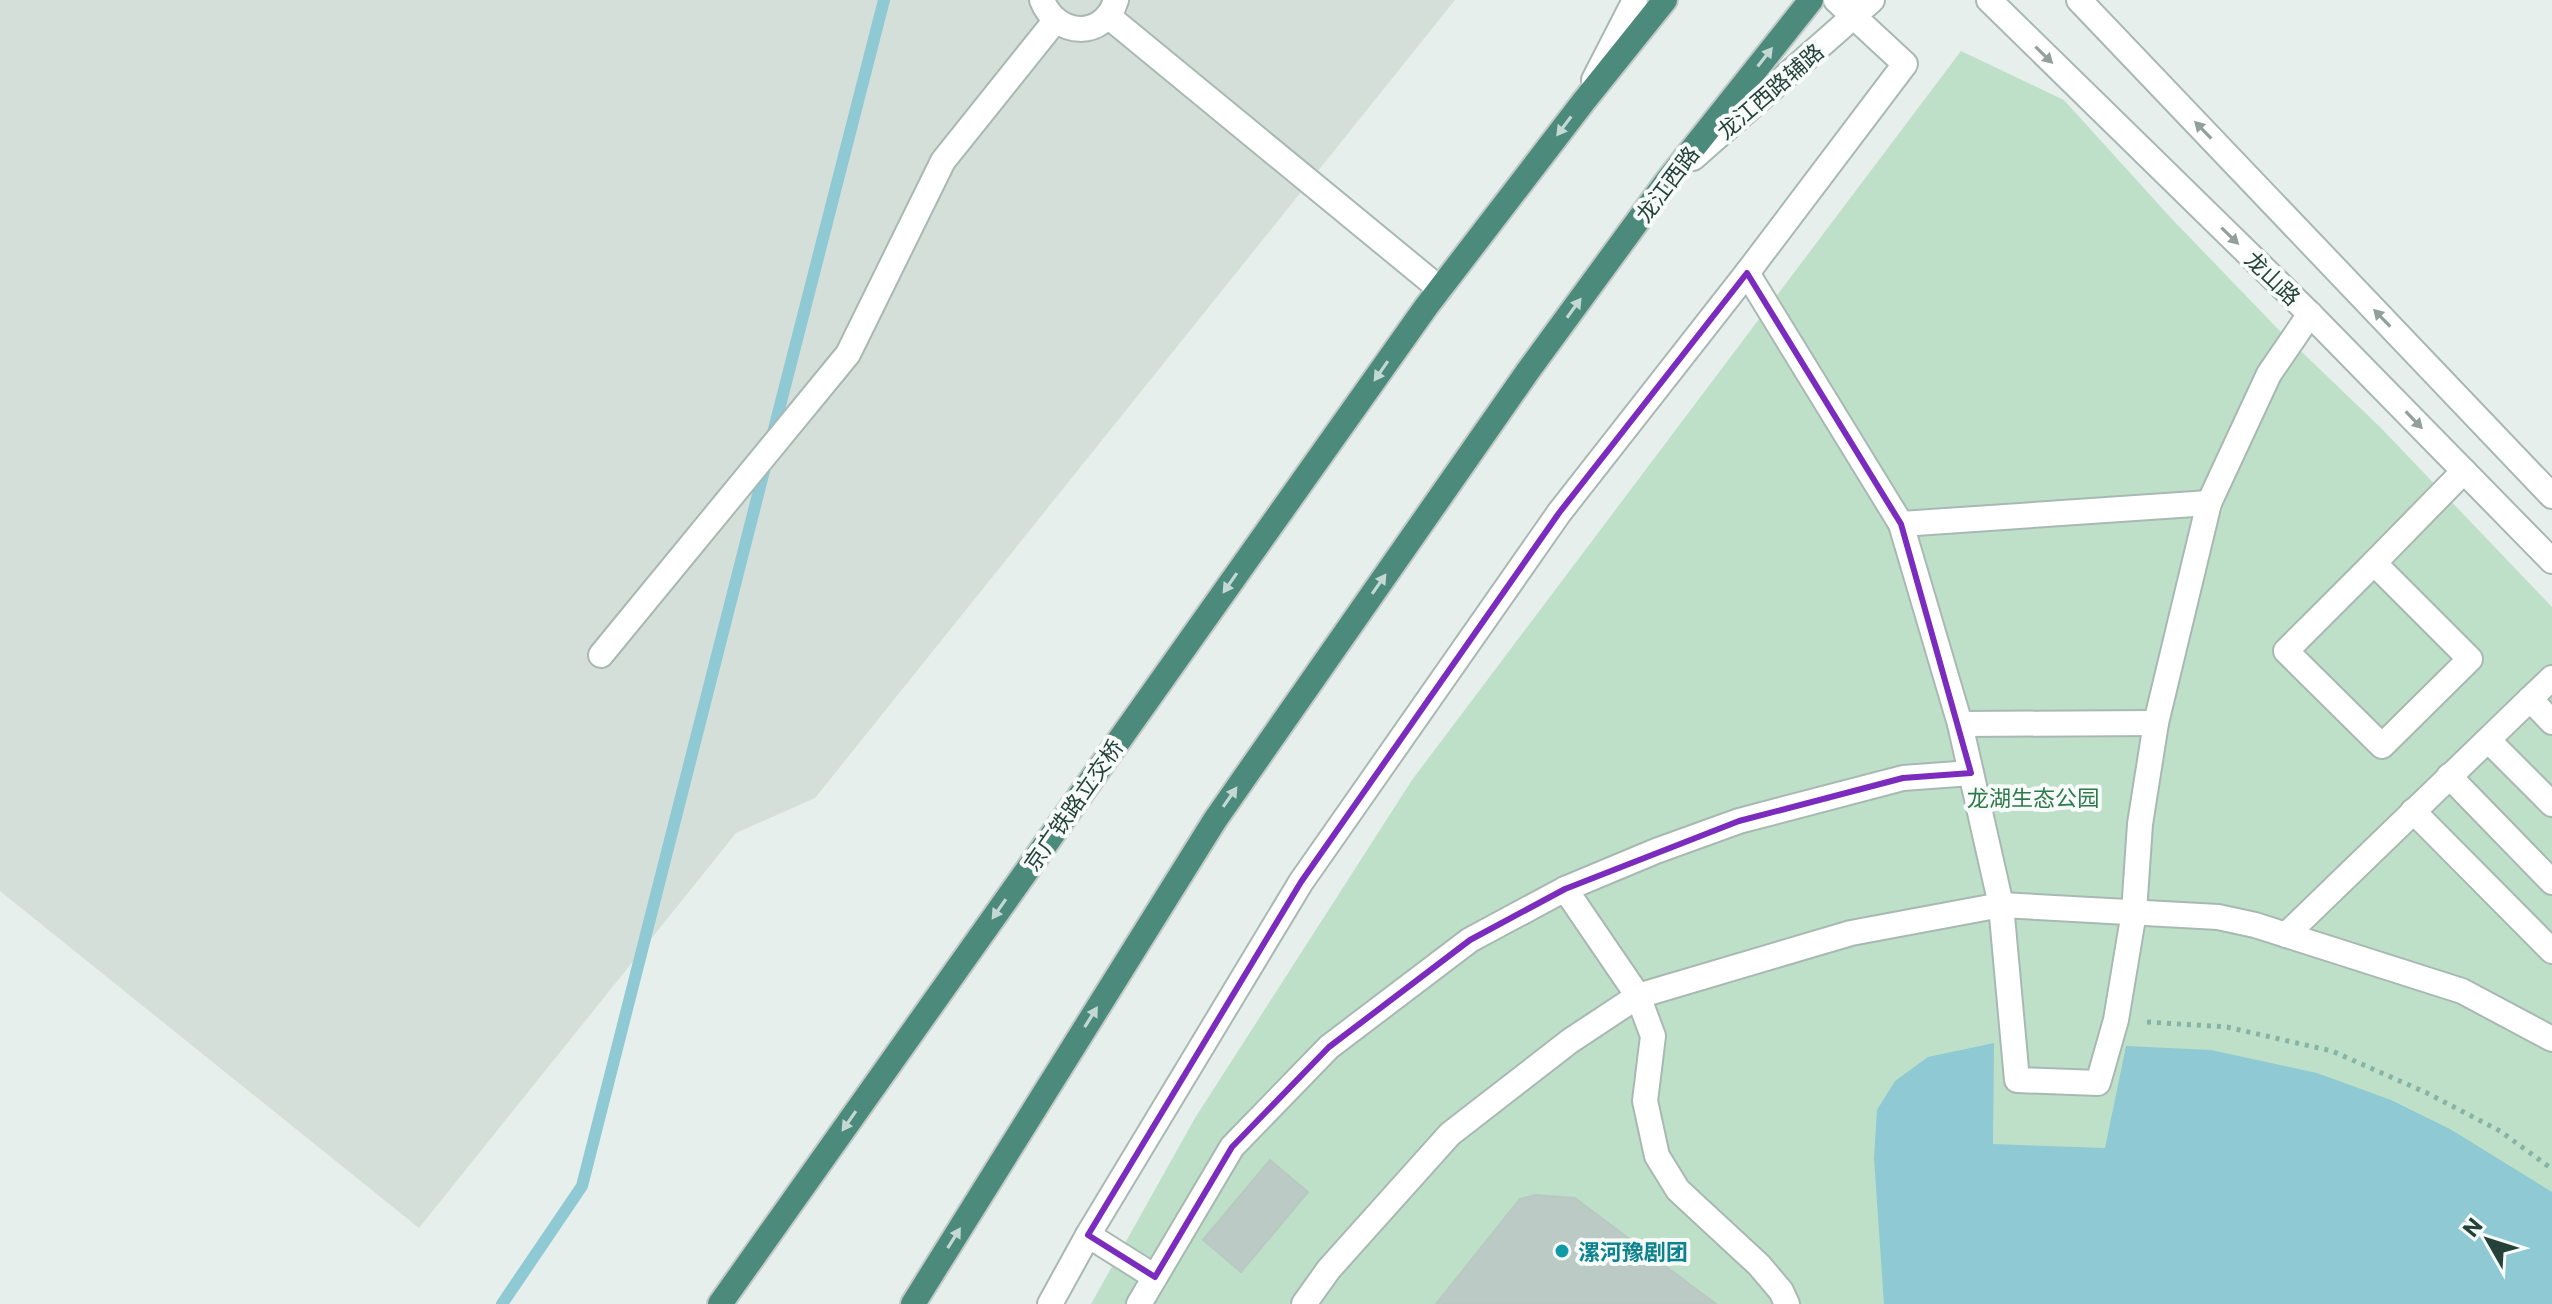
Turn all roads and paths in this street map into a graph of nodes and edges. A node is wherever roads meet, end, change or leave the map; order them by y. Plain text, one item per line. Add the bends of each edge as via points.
1 (1042, 0) edge
2 (1635, 0) edge
3 (1665, 0) edge
4 (1811, 0) edge
5 (1989, 0) edge
6 (2079, 0) edge
7 (1854, 5) edge
8 (1112, 8) edge
9 (1055, 21) junction
10 (1584, 101) junction
11 (1667, 181) junction
12 (1747, 273) junction
13 (1433, 298) junction
14 (2310, 314) junction
15 (2464, 471) junction
16 (2552, 496) edge
17 (2209, 503) junction
18 (1901, 524) junction
19 (2552, 561) edge
20 (2374, 563) junction
21 (601, 655) dead end
22 (2552, 678) edge
23 (2530, 699) junction
24 (2552, 722) edge
25 (2156, 723) junction
26 (1960, 724) junction
27 (2488, 740) junction
28 (1971, 773) junction
29 (2449, 776) junction
30 (2552, 804) edge
31 (2413, 811) junction
32 (2552, 882) edge
33 (1565, 889) junction
34 (2001, 905) junction
35 (2134, 912) junction
36 (2286, 935) junction
37 (2552, 951) edge
38 (1638, 996) junction
39 (2116, 1020) junction
40 (2552, 1039) edge
41 (2552, 1169) edge
42 (1088, 1235) junction
43 (1155, 1277) junction
44 (720, 1304) edge
45 (913, 1304) edge
46 (1050, 1304) edge
47 (1139, 1304) edge
48 (1304, 1304) edge
49 (1787, 1304) edge

1 - 9 street
2 - 10 street
3 - 10 highway
11 -> 4 highway, 龙江西路
5 -> 14 street, 龙山路
16 -> 6 street
7 - 11 street, 龙江西路辅路
7 - 12 street via 1905,64
8 - 9 street via 1088,28
8 - 13 street
9 - 21 street via 943,161 848,354
10 -> 13 highway
45 -> 11 highway, 龙江西路 via 1215,820
12 - 18 street
12 - 42 street via 1559,513 1301,882
13 -> 44 highway, 京广铁路立交桥
14 -> 15 street, 龙山路
14 - 17 street via 2269,374
15 - 19 street, 龙山路
15 - 20 street
17 - 18 street
17 - 25 street
18 - 26 street
20 - 20 street via 2286,651 2382,746 2470,659
22 - 23 street
23 - 24 street
23 - 27 street
25 - 26 street
25 - 35 street via 2140,824
26 - 28 street
27 - 29 street
27 - 30 street
28 - 33 street via 1903,778 1739,821
28 - 34 street
29 - 31 street
29 - 32 street
31 - 36 street
31 - 37 street
33 - 38 street
33 - 43 street via 1470,940 1329,1047 1232,1147
34 - 35 street
34 - 38 street via 1851,933
34 - 39 street via 2017,1080 2098,1083
35 - 36 street via 2218,917
35 - 39 street
36 - 40 street via 2462,991
38 - 48 street via 1450,1134
38 - 49 street via 1653,1036 1645,1101 1657,1156 1678,1190 1759,1265
39 - 41 path via 2227,1027 2332,1051 2500,1131
42 - 43 street
42 - 46 street
43 - 47 street

